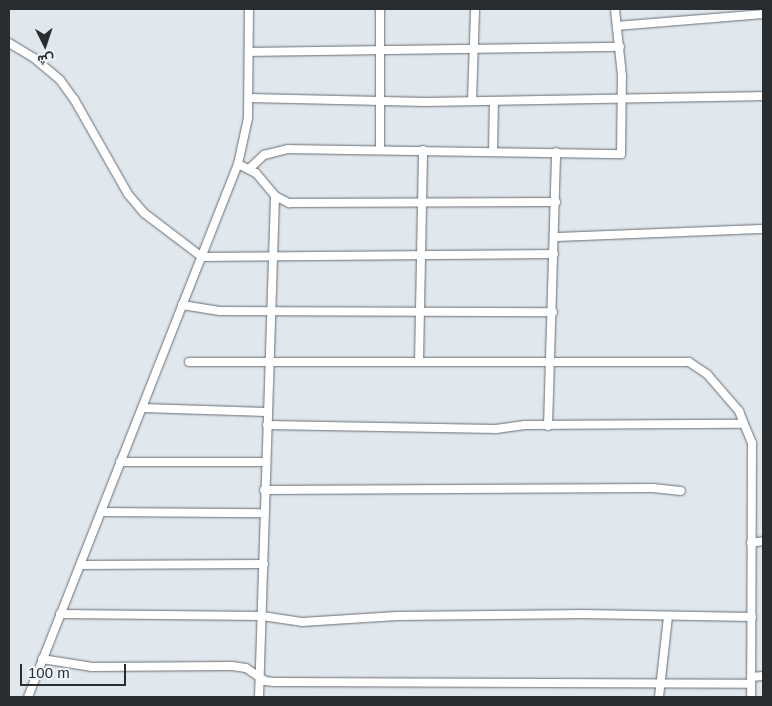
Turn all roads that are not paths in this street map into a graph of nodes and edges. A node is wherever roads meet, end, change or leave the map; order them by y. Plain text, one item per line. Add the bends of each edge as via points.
1 (249, 9) edge
2 (380, 9) edge
3 (475, 9) edge
4 (615, 9) edge
5 (763, 14) edge
6 (617, 26) junction
7 (9, 44) edge
8 (620, 47) junction
9 (380, 50) junction
10 (474, 50) junction
11 (249, 52) junction
12 (763, 96) edge
13 (249, 98) junction
14 (379, 101) junction
15 (472, 101) junction
16 (494, 101) junction
17 (622, 101) junction
18 (380, 150) junction
19 (423, 150) junction
20 (493, 151) junction
21 (556, 152) junction
22 (238, 164) junction
23 (249, 169) junction
24 (275, 196) junction
25 (556, 202) junction
26 (422, 204) junction
27 (763, 229) edge
28 (555, 237) junction
29 (554, 254) junction
30 (420, 255) junction
31 (202, 257) junction
32 (273, 258) junction
33 (182, 305) junction
34 (270, 308) junction
35 (420, 310) junction
36 (553, 312) junction
37 (189, 362) dead end
38 (268, 362) junction
39 (419, 362) junction
40 (550, 362) junction
41 (143, 408) junction
42 (266, 412) junction
43 (744, 424) junction
44 (267, 425) junction
45 (548, 426) junction
46 (120, 462) junction
47 (266, 462) junction
48 (264, 490) junction
49 (681, 491) dead end
50 (101, 512) junction
51 (264, 512) junction
52 (763, 531) edge
53 (762, 541) edge
54 (751, 543) junction
55 (264, 564) junction
56 (81, 565) junction
57 (60, 614) junction
58 (262, 616) junction
59 (668, 617) junction
60 (752, 617) junction
61 (42, 659) junction
62 (763, 676) edge
63 (260, 678) junction
64 (751, 680) junction
65 (660, 684) junction
66 (28, 697) edge
67 (259, 697) edge
68 (658, 697) edge
69 (751, 697) edge

1 - 11 street
2 - 9 street
3 - 10 street
4 - 6 street
5 - 6 street
6 - 8 street
7 - 31 street via 34,58 60,80 78,105 128,194 144,213
8 - 10 street
8 - 17 street
9 - 10 street
9 - 11 street
9 - 14 street
10 - 15 street
11 - 13 street
12 - 17 street
13 - 14 street
13 - 22 street
14 - 15 street
14 - 18 street
15 - 16 street
16 - 17 street
16 - 20 street
17 - 21 street via 621,154
18 - 19 street
18 - 23 street via 288,149 264,155
19 - 20 street
19 - 26 street
20 - 21 street
21 - 25 street
22 - 23 street
22 - 31 street
23 - 24 street
24 - 26 street via 290,203
24 - 32 street
25 - 26 street
25 - 28 street
26 - 30 street
27 - 28 street
28 - 29 street
29 - 30 street
29 - 36 street
30 - 32 street
30 - 35 street
31 - 32 street
31 - 33 street
32 - 34 street
33 - 34 street via 220,310
33 - 41 street
34 - 35 street
34 - 38 street
35 - 36 street
35 - 39 street
36 - 40 street
37 - 38 street
38 - 39 street
38 - 42 street
39 - 40 street
40 - 43 street via 690,362 708,374 739,411
40 - 45 street
41 - 42 street
41 - 46 street
42 - 44 street
43 - 45 street
43 - 54 street via 752,442
44 - 45 street via 496,429
44 - 47 street
46 - 47 street
46 - 50 street
47 - 48 street
48 - 49 street via 653,488
48 - 51 street
50 - 51 street
50 - 56 street
51 - 55 street
52 - 53 street
53 - 54 street
54 - 60 street
55 - 56 street
55 - 58 street
56 - 57 street
57 - 58 street
57 - 61 street
58 - 59 street via 302,622 397,616 618,614
58 - 63 street
59 - 60 street
59 - 65 street
60 - 64 street
61 - 63 street via 78,666 232,666 246,668
61 - 66 street
62 - 64 street
63 - 65 street via 274,682 345,684
63 - 67 street
64 - 65 street
64 - 69 street
65 - 68 street

